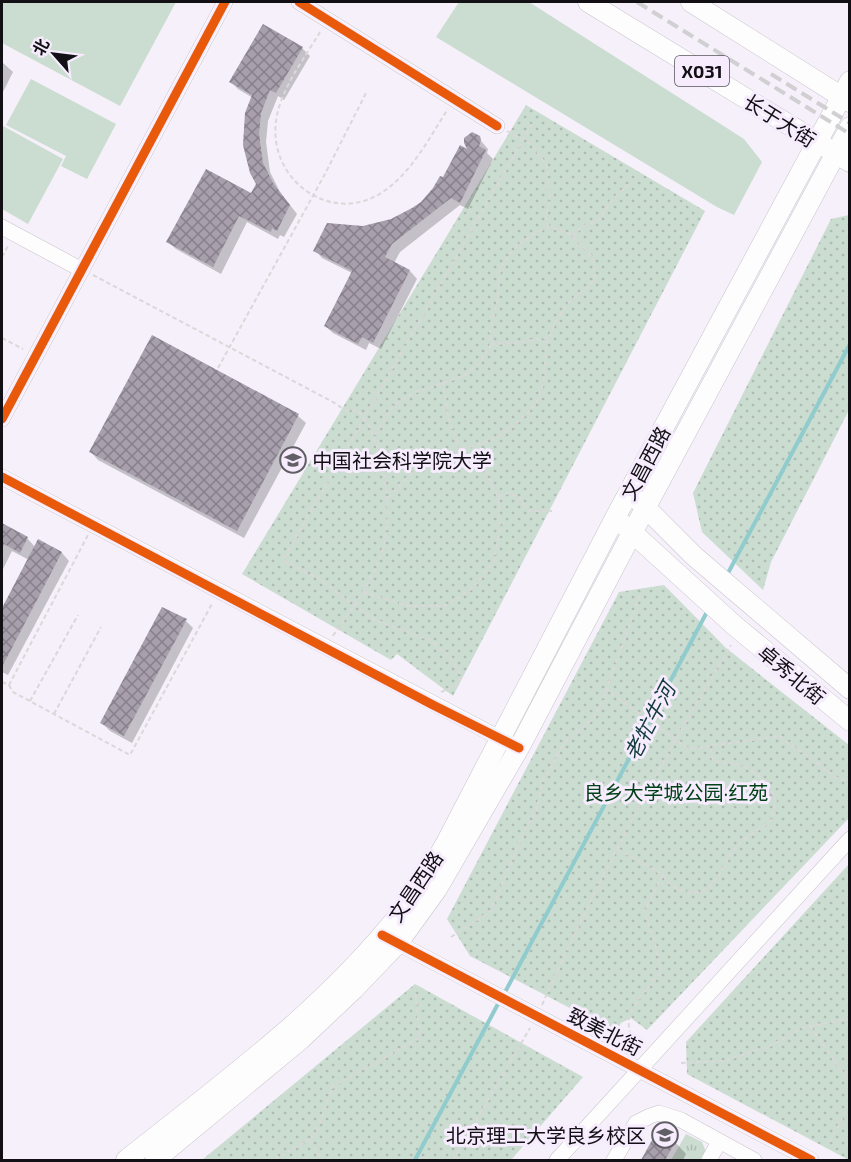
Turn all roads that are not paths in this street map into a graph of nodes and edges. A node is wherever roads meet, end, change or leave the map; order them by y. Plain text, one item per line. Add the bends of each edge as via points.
1 (225, 2) edge
2 (299, 2) edge
3 (588, 2) edge
4 (691, 2) edge
5 (847, 93) edge
6 (497, 126) road end
7 (849, 127) edge
8 (816, 141) junction
9 (842, 158) edge
10 (2, 226) edge
11 (82, 270) junction
12 (2, 419) edge
13 (2, 477) edge
14 (630, 492) junction
15 (646, 509) junction
16 (615, 518) junction
17 (632, 532) junction
18 (849, 689) edge
19 (849, 721) edge
20 (501, 739) junction
21 (519, 748) junction
22 (849, 839) edge
23 (390, 939) junction
24 (639, 1069) junction
25 (719, 1142) junction
26 (126, 1161) edge
27 (154, 1161) edge
28 (557, 1161) edge
29 (614, 1161) edge
30 (709, 1161) edge
31 (754, 1161) edge
32 (811, 1161) edge

1 - 11 street
2 - 6 street
3 - 8 main road, 长于大街 / X031
4 - 5 main road, X031
5 - 8 main road, 文昌西路
7 - 9 main road, 文昌西路
8 - 9 main road, 长于大街 / X031
8 - 14 main road, 文昌西路
9 - 15 main road, 文昌西路
10 - 11 street
11 - 12 street
13 - 20 street
14 - 15 main road, 卓秀北街
14 - 16 main road, 文昌西路
15 - 17 main road, 文昌西路
15 - 18 main road, 卓秀北街 via 747,603
16 - 17 main road, 卓秀北街
16 - 20 main road, 文昌西路
17 - 19 main road, 卓秀北街 via 682,579 733,636
17 - 21 main road, 文昌西路
20 - 21 street
20 - 23 main road, 文昌西路
21 - 23 main road, 文昌西路 via 455,860
22 - 24 street
23 - 24 street, 致美北街
23 - 26 main road, 文昌西路 via 244,1066
23 - 27 main road, 文昌西路 via 354,989 300,1040
24 - 28 street
24 - 32 street, 致美北街
25 - 29 street via 681,1120 659,1113 636,1123
25 - 30 street
25 - 31 street

